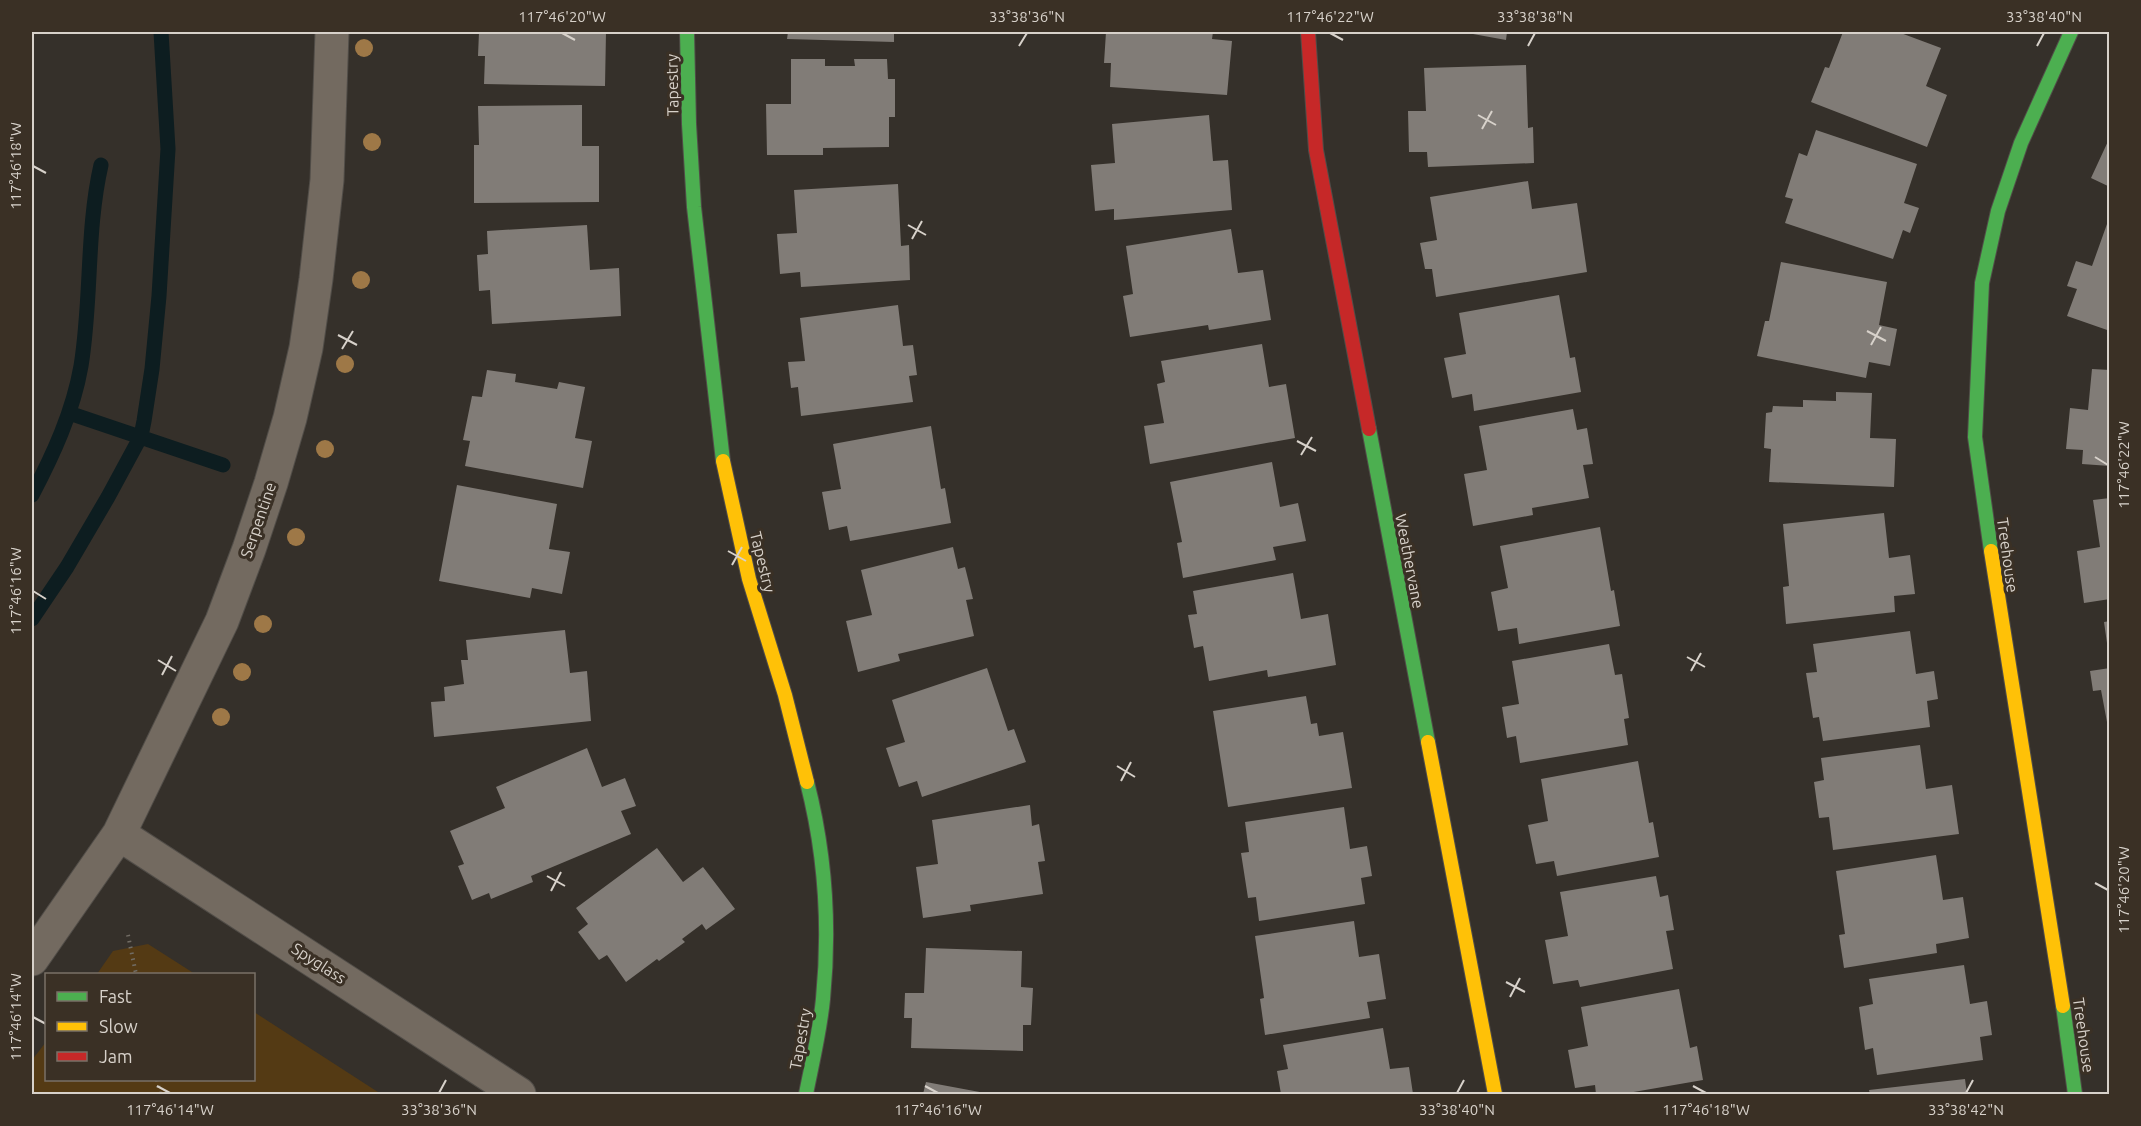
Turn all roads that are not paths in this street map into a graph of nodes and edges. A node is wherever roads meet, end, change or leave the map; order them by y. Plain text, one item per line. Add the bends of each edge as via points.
1 (332, 32) edge
2 (687, 32) edge
3 (1308, 32) edge
4 (2071, 32) edge
5 (118, 834) junction
6 (32, 959) edge
7 (519, 1095) edge
8 (806, 1095) edge
9 (1495, 1095) edge
10 (2075, 1095) edge

1 - 5 street, Serpentine via 327,180 306,348 290,418 222,621
2 - 8 street, Tapestry via 694,207 721,450 749,579 809,789 827,921 823,1001
3 - 9 street, Weathervane via 1316,150
4 - 10 street, Treehouse via 2020,143 1998,211 1982,284 1975,437
5 - 6 street, Serpentine
5 - 7 street, Spyglass

